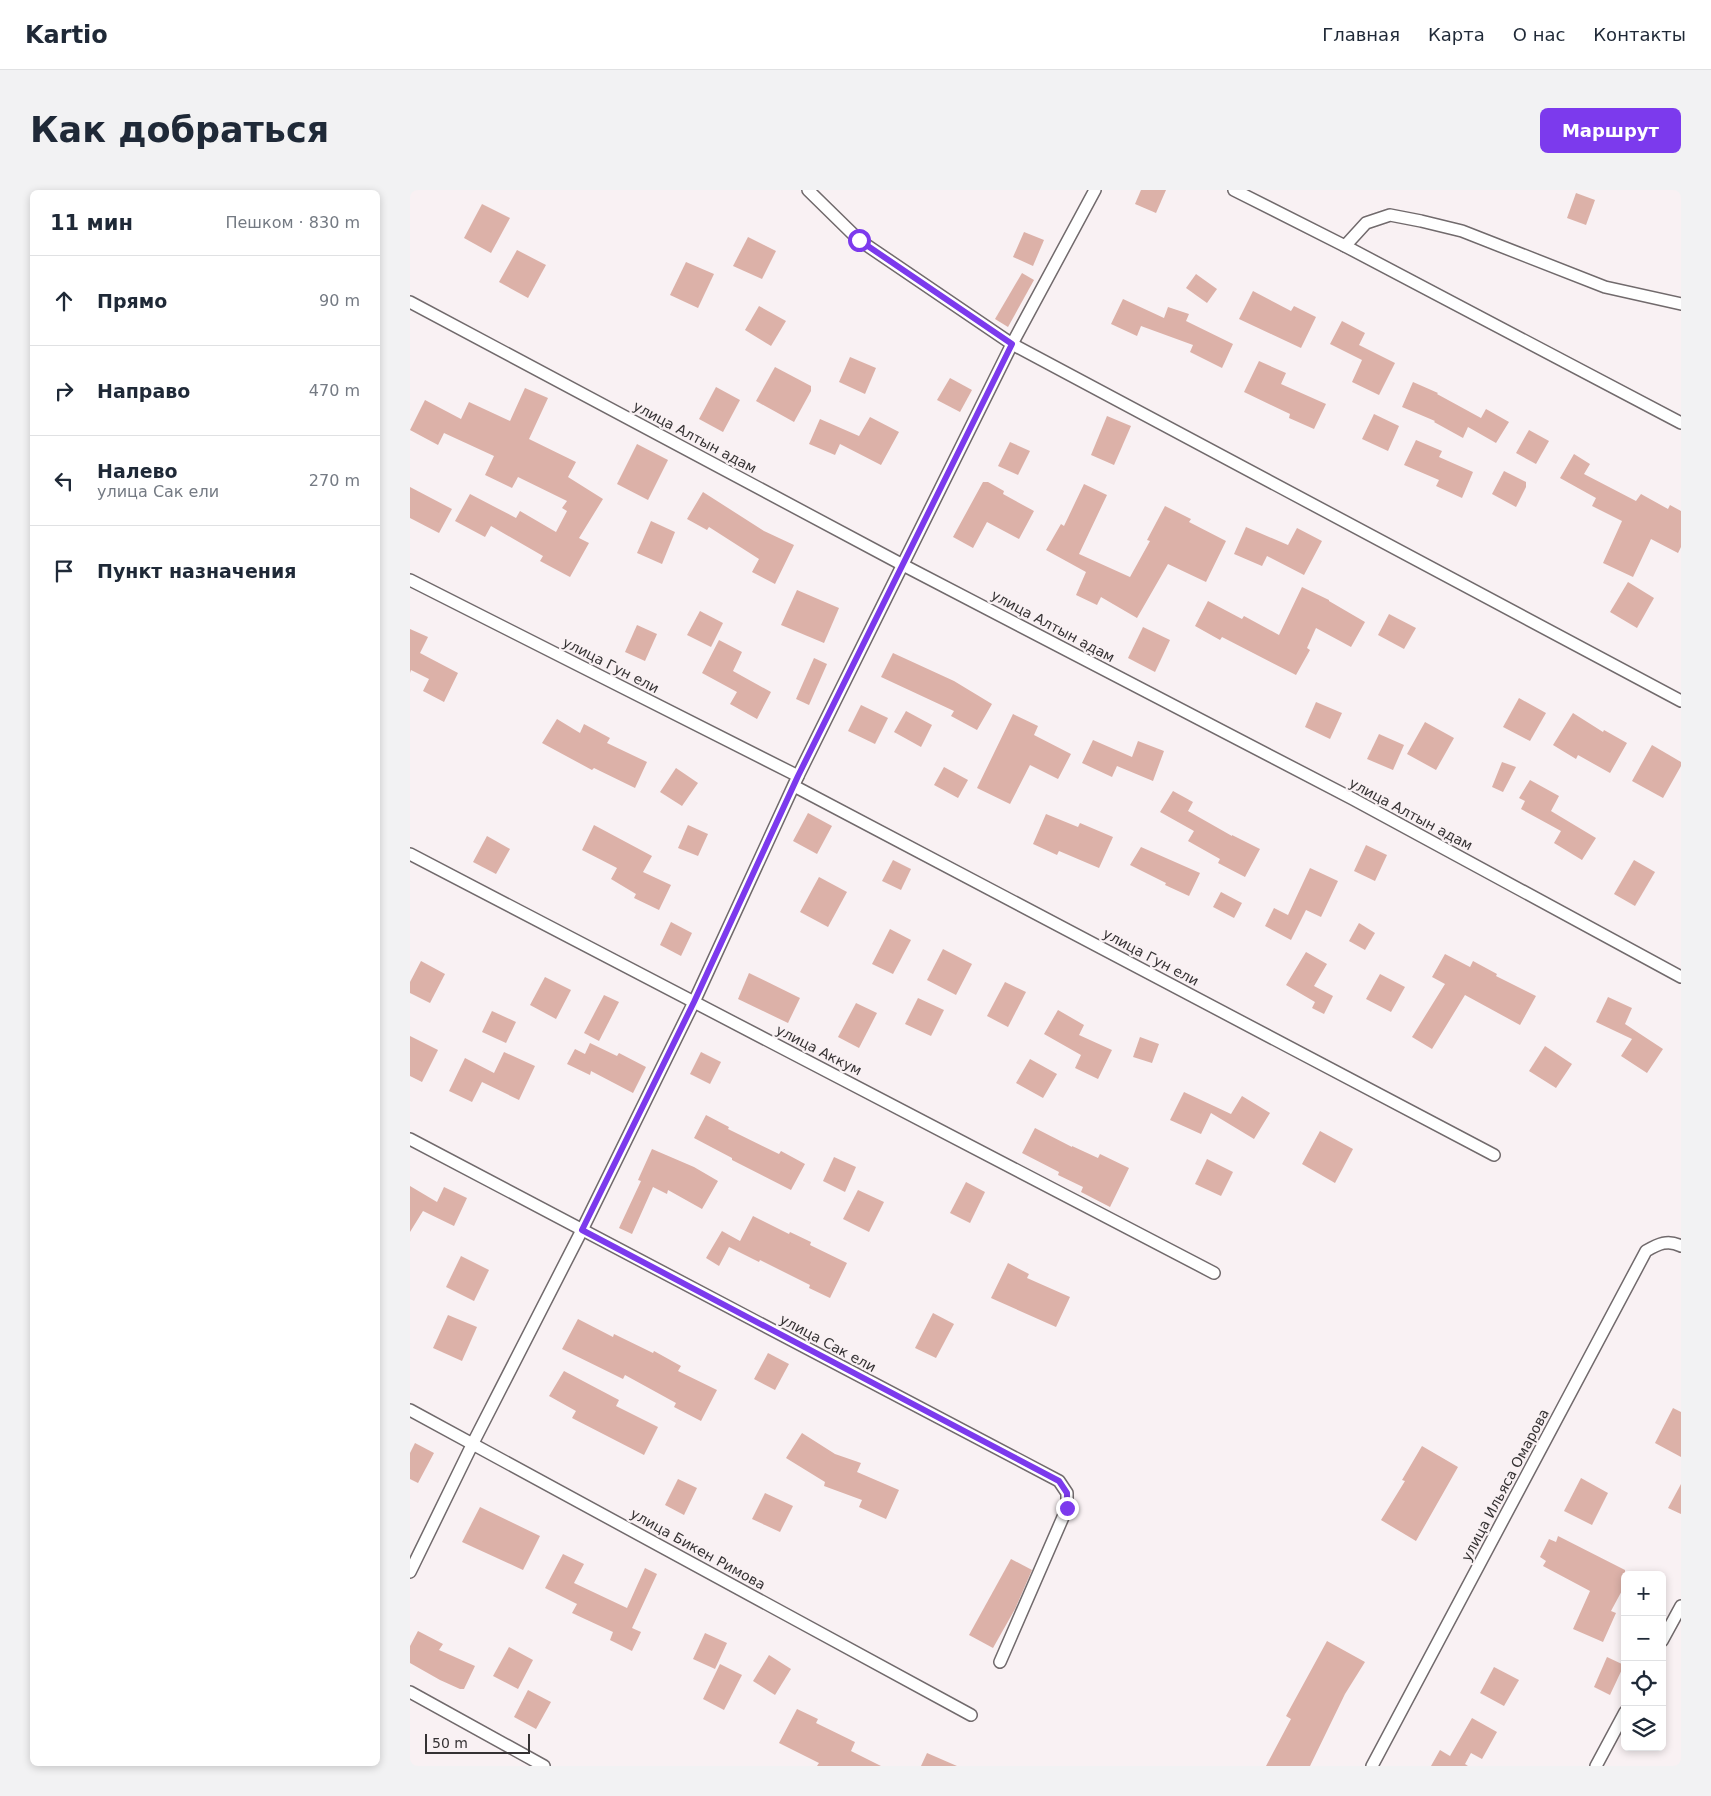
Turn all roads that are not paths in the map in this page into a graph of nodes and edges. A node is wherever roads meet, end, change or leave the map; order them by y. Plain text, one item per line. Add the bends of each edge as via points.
1 (808, 190) edge
2 (1094, 190) edge
3 (1234, 190) edge
4 (1344, 246) junction
5 (410, 302) edge
6 (1681, 304) edge
7 (1012, 344) junction
8 (1681, 423) edge
9 (903, 565) junction
10 (410, 580) edge
11 (1681, 701) edge
12 (796, 781) junction
13 (410, 854) edge
14 (1681, 977) edge
15 (694, 1002) junction
16 (410, 1139) edge
17 (1494, 1155) dead end
18 (582, 1230) junction
19 (1681, 1246) edge
20 (1214, 1273) dead end
21 (410, 1410) edge
22 (473, 1443) junction
23 (410, 1572) edge
24 (1681, 1606) edge
25 (1666, 1634) edge
26 (1000, 1662) dead end
27 (410, 1692) edge
28 (971, 1715) dead end
29 (1621, 1719) edge
30 (544, 1766) edge
31 (1372, 1766) edge
32 (1596, 1766) edge

1 - 7 street via 859,240
2 - 7 street
3 - 4 street
4 - 6 street via 1366,223 1390,215 1462,232 1605,287
4 - 8 street
5 - 9 street, улица Алтын адам
7 - 9 street
7 - 11 street
9 - 12 street
9 - 14 street, улица Алтын адам via 1353,799
10 - 12 street, улица Гун ели
12 - 15 street
12 - 17 street, улица Гун ели
13 - 15 street, улица Аккум
15 - 18 street
15 - 20 street, улица Аккум
16 - 18 street, улица Сак ели
18 - 22 street
18 - 26 street, улица Сак ели via 1059,1481 1067,1493 1067,1508
19 - 31 street, улица Ильяса Омарова via 1660,1242 1646,1251
21 - 22 street, улица Бикен Римова
22 - 23 street
22 - 28 street, улица Бикен Римова
24 - 25 street
27 - 30 street
29 - 32 street

